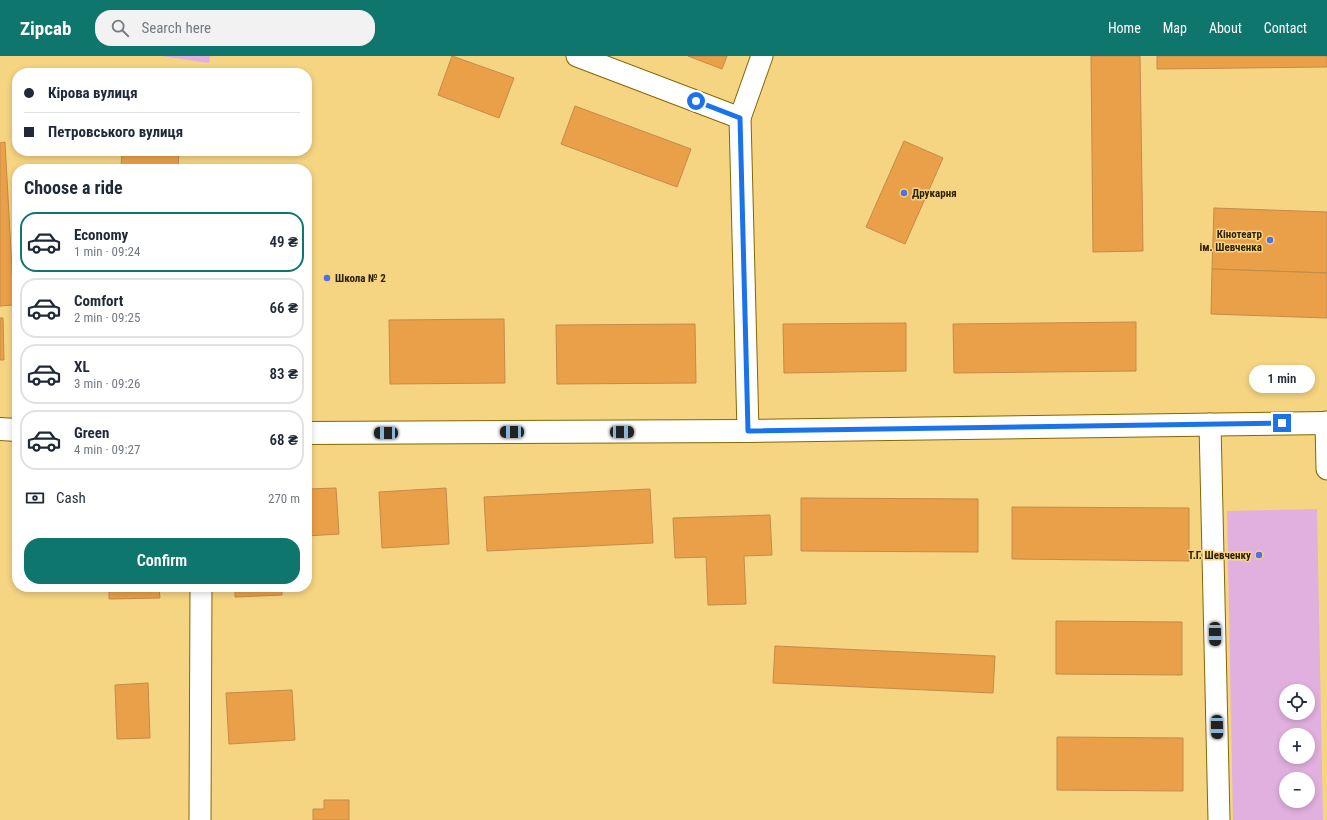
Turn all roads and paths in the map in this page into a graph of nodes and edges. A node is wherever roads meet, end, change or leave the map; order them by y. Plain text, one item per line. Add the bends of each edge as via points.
1 (577, 56) edge
2 (762, 56) edge
3 (740, 118) junction
4 (1326, 422) edge
5 (1210, 424) junction
6 (0, 429) edge
7 (12, 430) edge
8 (748, 431) junction
9 (312, 433) edge
10 (1327, 469) edge
11 (201, 592) edge
12 (200, 820) edge
13 (1219, 820) edge

1 - 3 street
2 - 3 street
3 - 8 street
4 - 5 main road
4 - 10 street
5 - 8 main road
5 - 13 street
6 - 7 main road
8 - 9 main road
11 - 12 street

